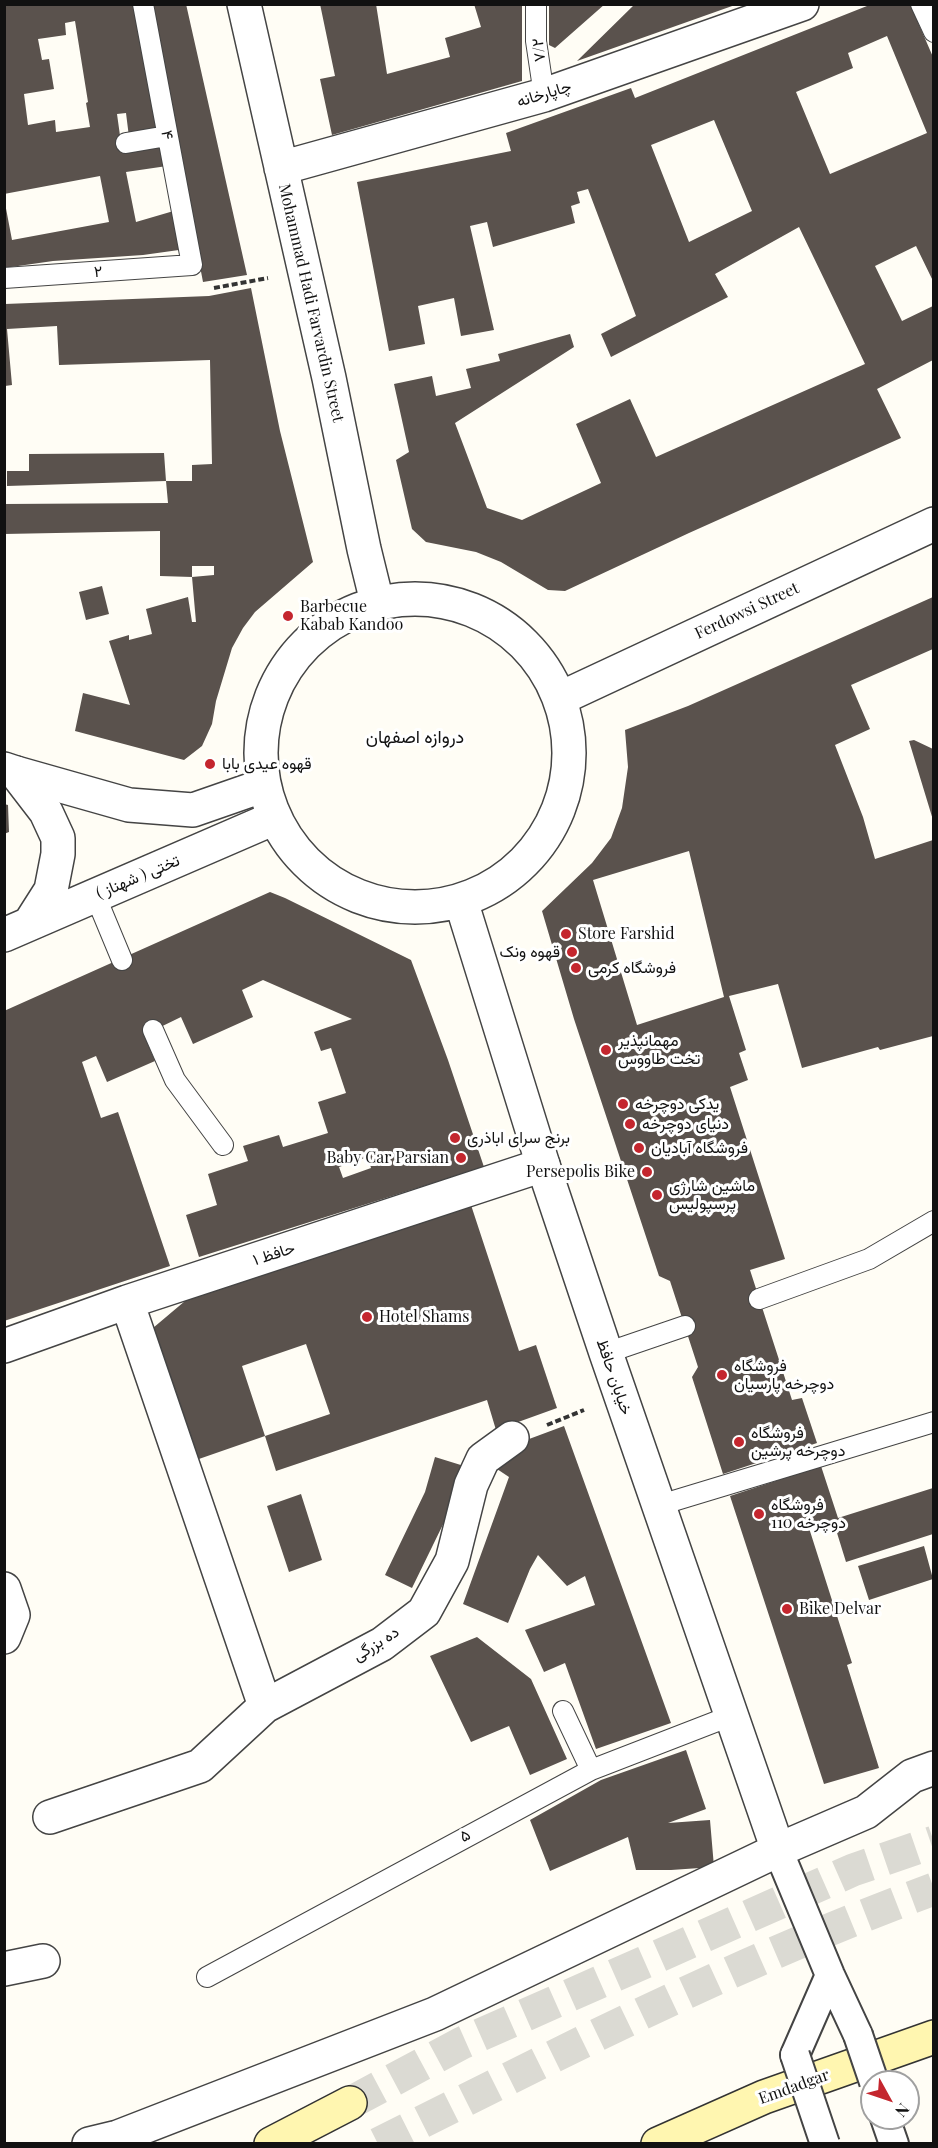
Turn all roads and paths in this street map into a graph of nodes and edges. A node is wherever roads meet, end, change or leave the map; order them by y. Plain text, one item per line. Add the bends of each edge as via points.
1 (143, 4) edge
2 (244, 4) edge
3 (536, 4) edge
4 (802, 4) edge
5 (921, 4) edge
6 (933, 32) edge
7 (544, 95) junction
8 (167, 136) junction
9 (126, 143) dead end
10 (281, 168) junction
11 (192, 265) junction
12 (304, 270) junction
13 (4, 278) edge
14 (933, 525) edge
15 (377, 602) junction
16 (561, 698) junction
17 (10, 771) edge
18 (262, 786) junction
19 (272, 819) junction
20 (95, 896) junction
21 (460, 901) junction
22 (17, 929) edge
23 (122, 960) dead end
24 (153, 1030) dead end
25 (223, 1145) dead end
26 (543, 1165) junction
27 (933, 1221) edge
28 (759, 1299) dead end
29 (127, 1302) junction
30 (684, 1326) dead end
31 (4, 1346) edge
32 (606, 1353) junction
33 (620, 1396) junction
34 (933, 1422) edge
35 (512, 1438) joint
36 (660, 1505) junction
37 (4, 1589) edge
38 (4, 1637) edge
39 (265, 1706) junction
40 (563, 1711) dead end
41 (733, 1715) junction
42 (933, 1768) edge
43 (591, 1770) junction
44 (50, 1817) dead end
45 (778, 1850) junction
46 (42, 1961) dead end
47 (4, 1968) edge
48 (830, 1975) junction
49 (207, 1977) dead end
50 (933, 2037) edge
51 (870, 2070) edge
52 (350, 2103) tunnel mouth
53 (89, 2144) edge
54 (271, 2144) edge
55 (658, 2144) edge
56 (825, 2144) edge

1 - 8 lane, ۴
2 - 10 street, Mohammad Hadi Farvardin Street
3 - 7 lane, ۷/۲ via 536,41
4 - 7 street, چاپارخانه
5 - 6 lane
7 - 10 street, چاپارخانه
8 - 9 lane
8 - 11 lane, ۴
10 - 12 street, Mohammad Hadi Farvardin Street
11 - 12 path via 196,291
11 - 13 lane, ۲
12 - 15 street, Mohammad Hadi Farvardin Street
14 - 16 street, Ferdowsi Street
15 - 16 street via 428,598 479,611 513,632 542,662
15 - 18 street via 330,623 292,658 268,703 260,754
16 - 21 street via 571,748 560,807 541,843 506,879
17 - 18 street via 129,805 193,810
17 - 22 street via 46,812 58,838 51,890
18 - 19 street
19 - 20 street, تختی ( شهناز )
19 - 21 street via 313,870 357,897 409,908
20 - 22 street, تختی ( شهناز )
20 - 23 lane
21 - 26 street, خیابان حافظ
24 - 25 lane via 175,1080
26 - 29 street, حافظ ۱
26 - 32 street, خیابان حافظ
27 - 28 lane via 869,1259
29 - 31 street, حافظ ۱
29 - 39 street
30 - 32 lane
32 - 33 street, خیابان حافظ
33 - 35 path
33 - 36 street, خیابان حافظ
34 - 36 lane
35 - 39 street, ده بزرگی via 483,1459 471,1485 452,1561 424,1612 382,1644
36 - 41 street, خیابان حافظ
37 - 38 street via 13,1615
39 - 44 street, ده بزرگی via 200,1766
40 - 43 lane
41 - 43 lane, ۵
41 - 45 street, خیابان حافظ
42 - 45 street via 912,1776 866,1812
43 - 49 lane, ۵
45 - 48 street
45 - 53 street via 435,2014 118,2137
46 - 47 street
48 - 51 street, bridge
48 - 56 street, bridge via 795,2055
50 - 55 main road, Emdadgar via 764,2097
52 - 54 main road

